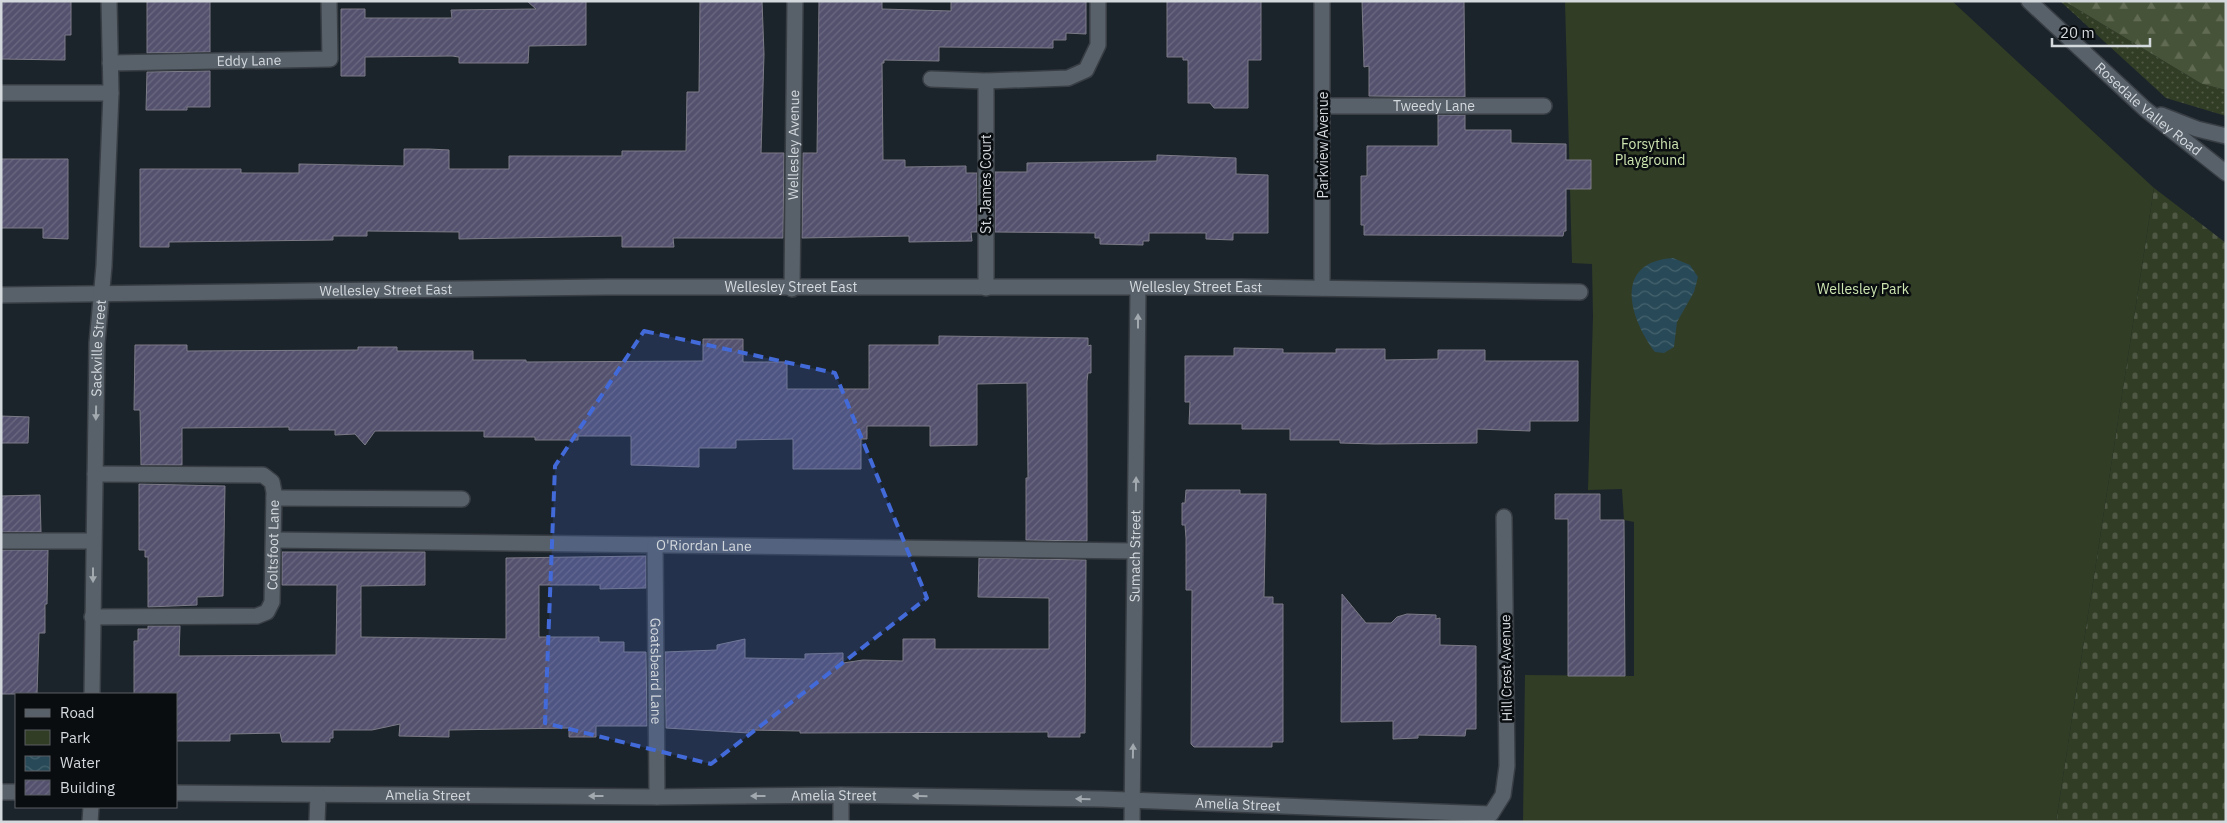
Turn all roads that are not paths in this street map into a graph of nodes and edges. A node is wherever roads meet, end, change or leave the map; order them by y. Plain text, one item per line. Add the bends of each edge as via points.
1 (109, 1) edge
2 (330, 1) edge
3 (795, 1) edge
4 (1098, 1) edge
5 (1322, 1) edge
6 (2029, 1) edge
7 (110, 63) junction
8 (931, 79) dead end
9 (986, 80) junction
10 (1, 93) edge
11 (110, 93) junction
12 (1323, 106) junction
13 (1544, 106) dead end
14 (2145, 109) junction
15 (2226, 136) edge
16 (2226, 173) edge
17 (986, 288) junction
18 (1322, 288) junction
19 (792, 289) junction
20 (1138, 289) junction
21 (1580, 292) dead end
22 (1, 294) edge
23 (101, 294) junction
24 (95, 474) junction
25 (274, 498) junction
26 (462, 499) dead end
27 (1504, 517) dead end
28 (274, 540) junction
29 (1, 541) edge
30 (93, 541) junction
31 (655, 545) junction
32 (1135, 551) junction
33 (92, 617) junction
34 (92, 693) edge
35 (1, 792) edge
36 (15, 792) edge
37 (178, 793) edge
38 (318, 795) junction
39 (841, 795) junction
40 (657, 797) junction
41 (1132, 800) junction
42 (91, 808) edge
43 (1491, 814) joint
44 (1374, 816) edge
45 (90, 822) edge
46 (317, 822) edge
47 (841, 822) edge
48 (1132, 822) edge

1 - 7 street, Sackville Street
2 - 7 street, Eddy Lane via 330,59
3 - 19 street, Wellesley Avenue
4 - 9 street via 1098,45 1086,70 1068,78
5 - 12 street, Parkview Avenue
6 - 14 street, Rosedale Valley Road
7 - 11 street, Sackville Street
8 - 9 street
9 - 17 street, St. James Court
10 - 11 street
11 - 23 street, Sackville Street
12 - 13 street, Tweedy Lane
12 - 18 street, Parkview Avenue
14 - 15 street via 2197,130
14 - 16 street, Rosedale Valley Road
17 - 19 street, Wellesley Street East
17 - 20 street, Wellesley Street East
18 - 20 street, Wellesley Street East
18 - 21 street, Wellesley Street East
19 - 23 street, Wellesley Street East via 398,288
32 -> 20 street, Sumach Street
22 - 23 street, Wellesley Street East
23 -> 24 street, Sackville Street
24 - 25 street, Coltsfoot Lane via 263,475 272,482
24 - 30 street, Sackville Street
25 - 26 street
25 - 28 street, Coltsfoot Lane
27 - 43 street, Hill Crest Avenue via 1507,766 1503,795
28 - 31 street, O'Riordan Lane
28 - 33 street, Coltsfoot Lane via 272,602 267,612 257,616
29 - 30 street
30 -> 33 street, Sackville Street
31 - 32 street, O'Riordan Lane
31 - 40 street, Goatsbeard Lane
41 -> 32 street, Sumach Street
33 - 34 street, Sackville Street
35 - 36 street
37 - 38 street, Amelia Street
40 -> 38 street, Amelia Street
38 - 46 street
39 -> 40 street, Amelia Street
41 -> 39 street, Amelia Street
39 - 47 street
41 - 44 street, Amelia Street
41 - 48 street, Sumach Street
42 - 45 street
43 - 44 street, Amelia Street

